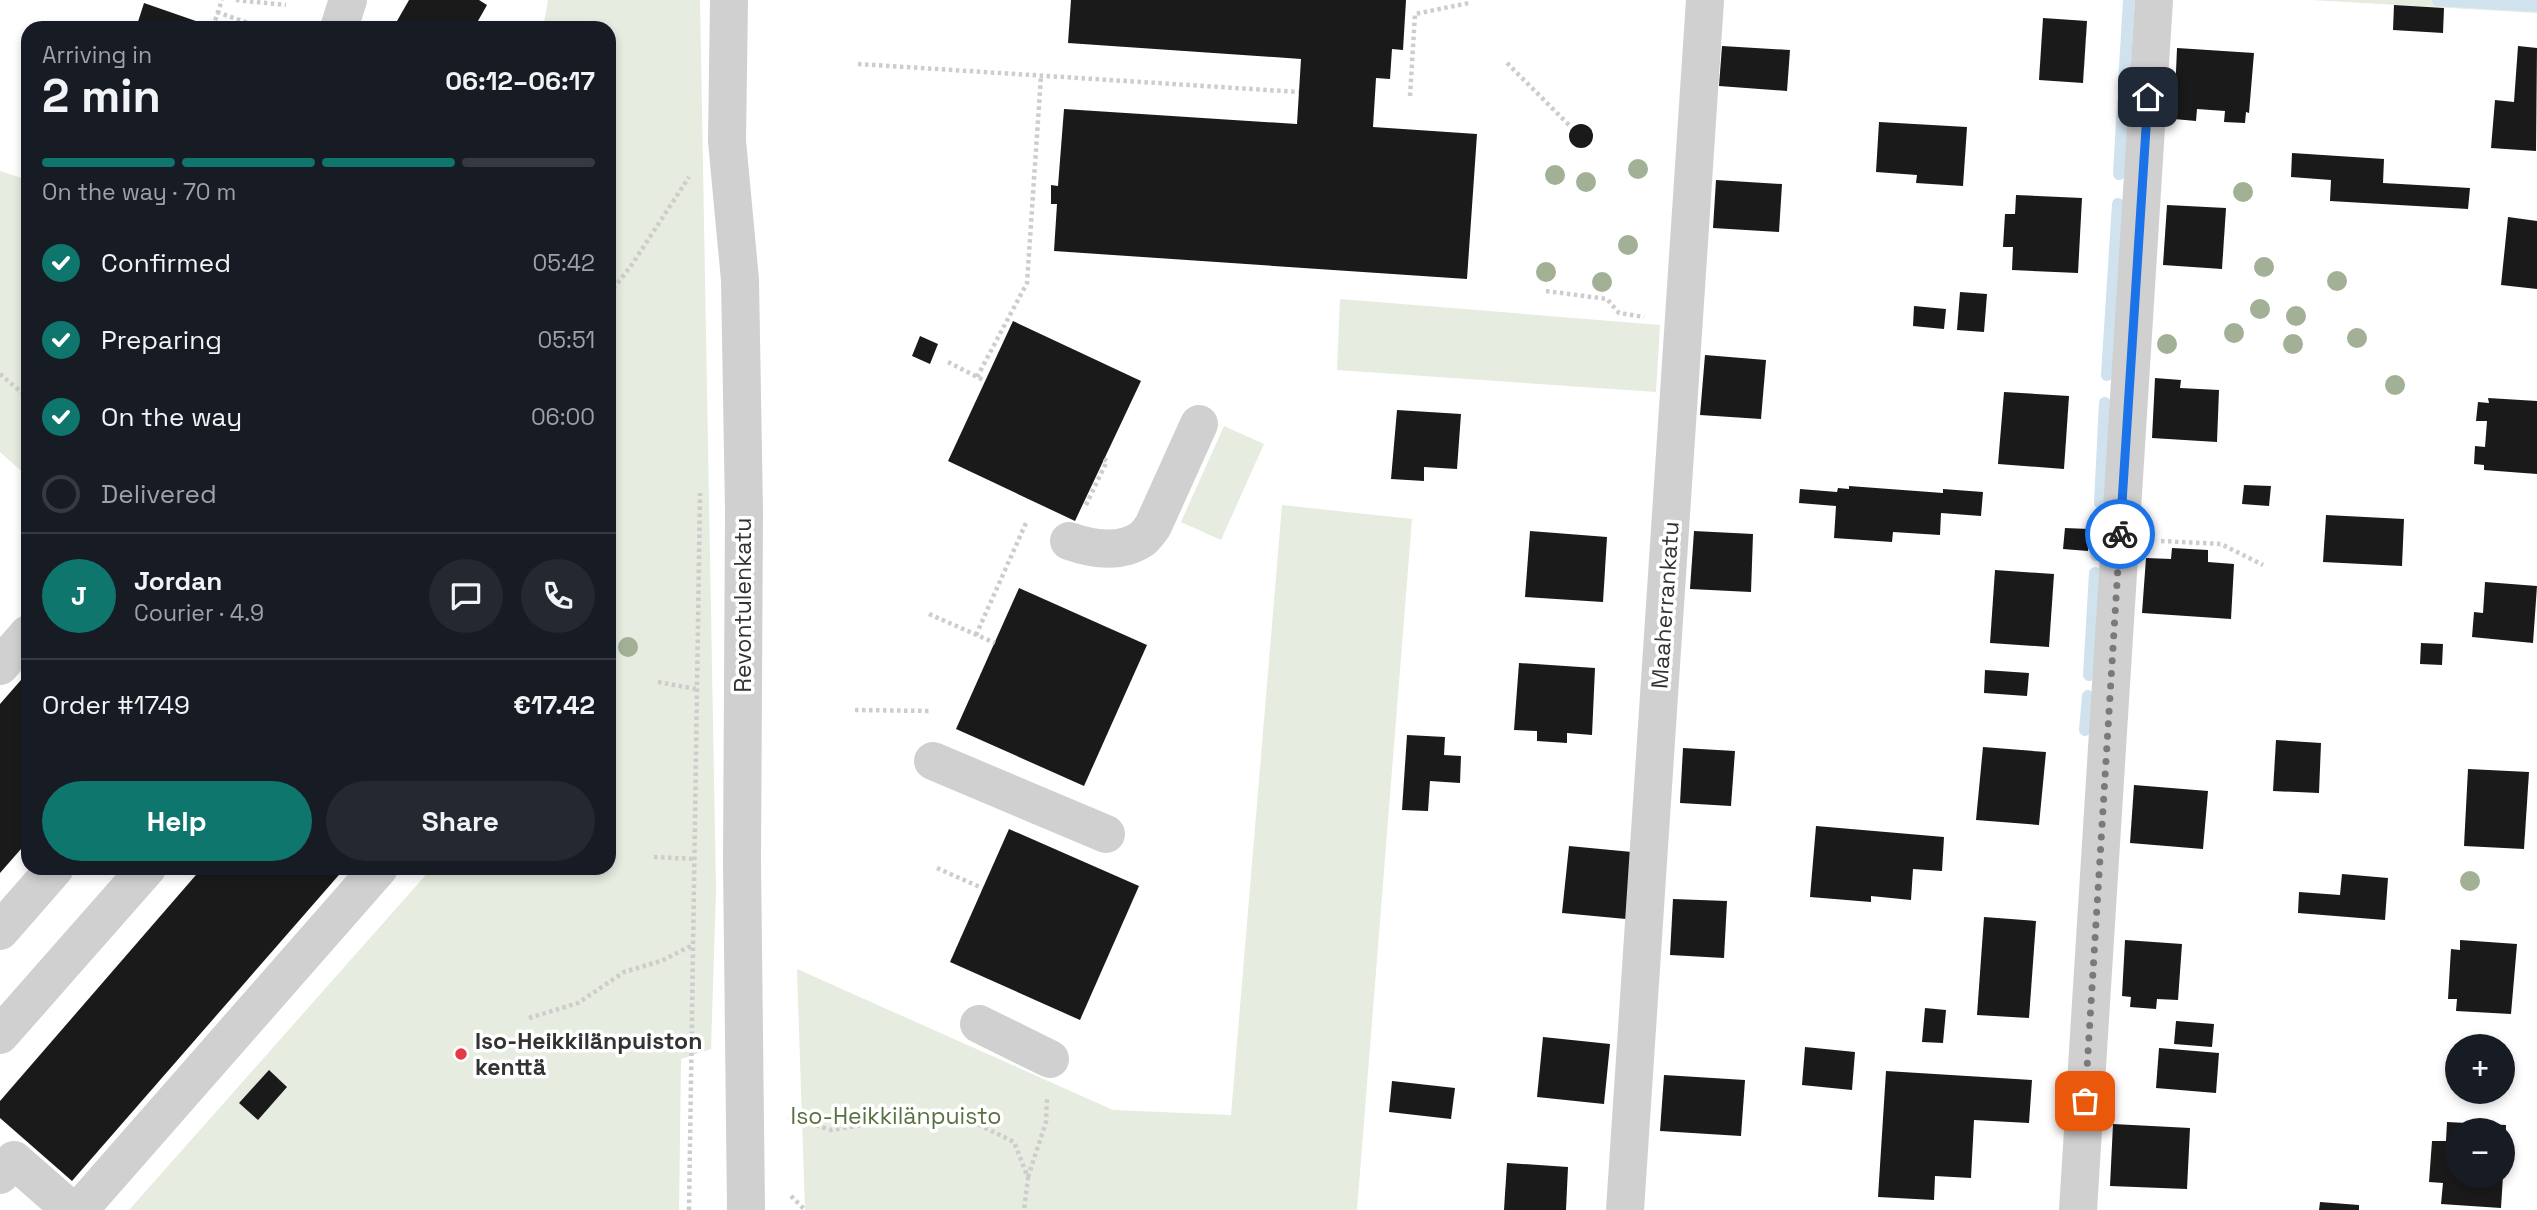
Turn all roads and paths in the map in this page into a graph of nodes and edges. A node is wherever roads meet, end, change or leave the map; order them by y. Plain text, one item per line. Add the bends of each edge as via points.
1 (222, 0) edge
2 (236, 0) edge
3 (348, 0) edge
4 (729, 0) edge
5 (1705, 0) edge
6 (2154, 0) edge
7 (1469, 3) dead end
8 (286, 5) dead end
9 (217, 12) junction
10 (215, 21) edge
11 (242, 21) edge
12 (341, 21) edge
13 (1507, 63) dead end
14 (858, 64) dead end
15 (1041, 76) junction
16 (1299, 92) dead end
17 (1410, 96) dead end
18 (1570, 126) dead end
19 (727, 141) junction
20 (616, 285) edge
21 (1546, 291) dead end
22 (1683, 324) junction
23 (948, 362) dead end
24 (0, 373) edge
25 (977, 377) junction
26 (985, 381) dead end
27 (21, 392) edge
28 (1199, 424) dead end
29 (1104, 459) dead end
30 (700, 480) dead end
31 (1026, 523) dead end
32 (2119, 538) junction
33 (1069, 541) joint
34 (2263, 565) dead end
35 (929, 614) dead end
36 (976, 635) junction
37 (21, 642) edge
38 (995, 643) dead end
39 (0, 666) edge
40 (855, 710) dead end
41 (932, 710) dead end
42 (933, 761) dead end
43 (1106, 834) dead end
44 (654, 857) dead end
45 (694, 859) junction
46 (742, 861) junction
47 (937, 869) dead end
48 (49, 875) edge
49 (141, 875) edge
50 (373, 875) edge
51 (982, 888) dead end
52 (0, 931) edge
53 (693, 945) junction
54 (529, 1018) dead end
55 (979, 1024) dead end
56 (0, 1035) edge
57 (1050, 1059) joint
58 (789, 1117) dead end
59 (5, 1161) edge
60 (1028, 1178) junction
61 (791, 1196) dead end
62 (71, 1210) edge
63 (79, 1210) edge
64 (689, 1210) edge
65 (746, 1210) edge
66 (804, 1210) edge
67 (1024, 1210) edge
68 (1625, 1210) edge
69 (2078, 1210) edge

1 - 9 path
2 - 8 path
3 - 12 street
4 - 19 street, Revontulenkatu
5 - 22 street, Maaherrankatu
6 - 32 street
7 - 17 path via 1415,14
9 - 10 path
9 - 11 path
13 - 18 path
14 - 15 path
15 - 16 path
15 - 25 path via 1027,283
19 - 20 path via 698,162
19 - 46 street, Revontulenkatu via 741,293
21 - 22 path via 1607,299 1619,313
22 - 68 street, Maaherrankatu
23 - 25 path
24 - 27 path
25 - 26 path
28 - 33 street via 1153,526 1142,539 1114,549
29 - 33 path via 1107,461
30 - 45 path
31 - 36 path
32 - 34 path via 2221,544
32 - 69 street
35 - 36 path
36 - 38 path
37 - 39 street
40 - 41 path
42 - 43 street
44 - 45 path
45 - 46 path
45 - 53 path
46 - 65 street, Revontulenkatu
47 - 51 path
48 - 52 street
49 - 56 street
50 - 63 street
53 - 54 path via 624,972 578,1003
53 - 64 path
55 - 57 street
57 - 60 path via 1045,1122
58 - 60 path via 831,1130 951,1111 1014,1142
59 - 62 street
60 - 67 path
61 - 66 path

